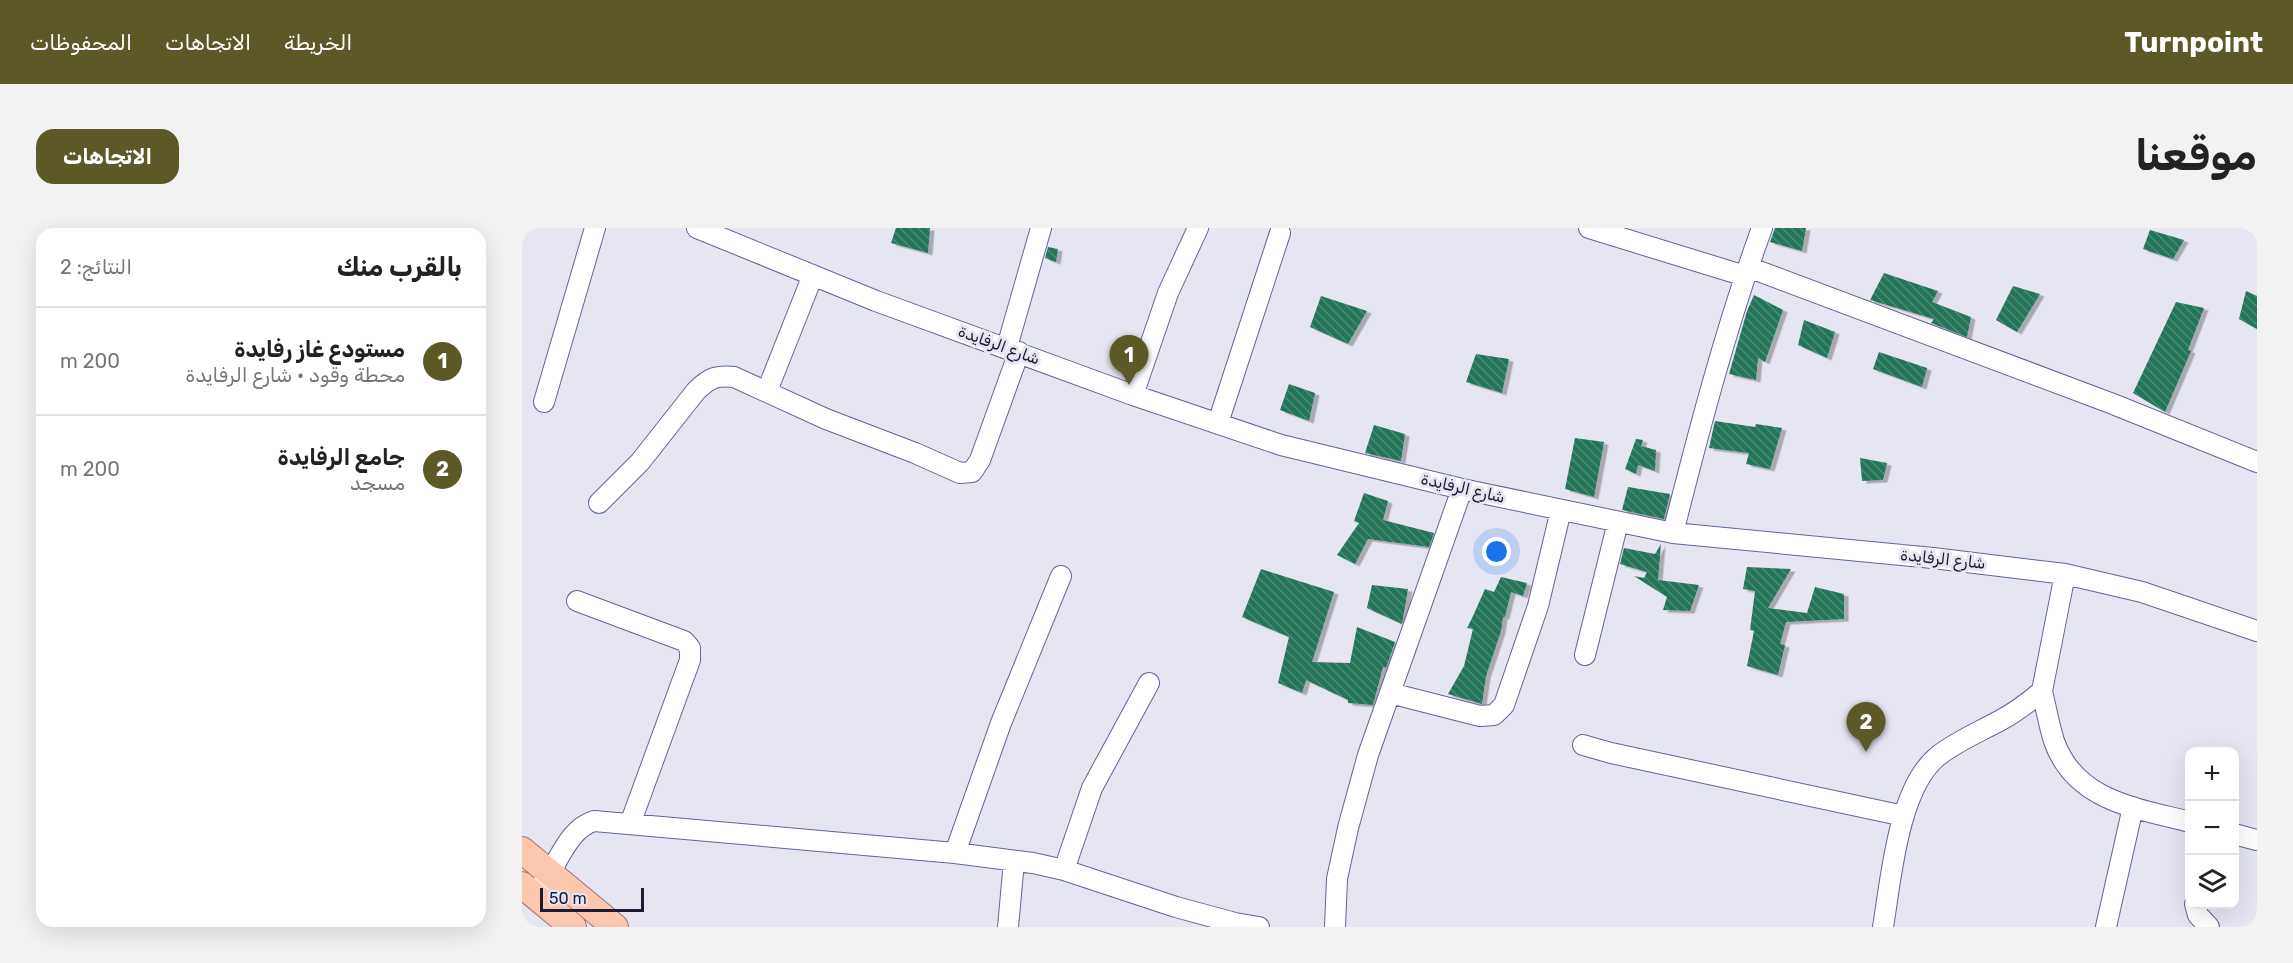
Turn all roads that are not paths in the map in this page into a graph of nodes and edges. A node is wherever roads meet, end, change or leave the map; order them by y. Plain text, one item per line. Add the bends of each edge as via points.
1 (595, 228) edge
2 (697, 228) edge
3 (1041, 228) edge
4 (1198, 228) edge
5 (1588, 228) edge
6 (1762, 228) edge
7 (1280, 233) dead end
8 (1746, 272) junction
9 (813, 275) junction
10 (1013, 349) junction
11 (766, 391) junction
12 (1133, 395) junction
13 (544, 402) dead end
14 (1218, 423) junction
15 (2257, 462) edge
16 (1462, 489) junction
17 (600, 503) dead end
18 (1561, 510) junction
19 (1618, 522) junction
20 (1673, 533) junction
21 (2065, 574) junction
22 (1061, 576) dead end
23 (577, 601) dead end
24 (2257, 631) edge
25 (1585, 655) dead end
26 (1149, 683) dead end
27 (2042, 691) junction
28 (1390, 693) junction
29 (1583, 745) dead end
30 (2133, 807) junction
31 (1904, 816) junction
32 (2185, 821) edge
33 (630, 824) junction
34 (2239, 835) edge
35 (2257, 840) edge
36 (522, 850) edge
37 (955, 853) junction
38 (1014, 861) junction
39 (1064, 870) junction
40 (551, 874) junction
41 (528, 890) edge
42 (2196, 909) edge
43 (573, 927) edge
44 (615, 927) edge
45 (1008, 927) edge
46 (1254, 927) edge
47 (1335, 927) edge
48 (1883, 927) edge
49 (2106, 927) edge
50 (2209, 927) edge

1 - 13 street
2 - 9 street, شارع الرفايدة
3 - 10 street
4 - 12 street via 1168,293
5 - 8 street
6 - 8 street
7 - 14 street
8 - 15 street via 2113,404
8 - 20 street
9 - 10 street, شارع الرفايدة
9 - 11 street
10 - 11 street via 980,460 972,472 960,473
10 - 12 street, شارع الرفايدة
11 - 17 street via 734,377 706,380 640,462
12 - 14 street, شارع الرفايدة
14 - 16 street, شارع الرفايدة via 1281,445
16 - 18 street, شارع الرفايدة
16 - 28 street
18 - 19 street, شارع الرفايدة
18 - 28 street via 1538,606 1504,705 1494,715 1480,716
19 - 20 street, شارع الرفايدة
19 - 25 street
20 - 21 street, شارع الرفايدة
21 - 24 street, شارع الرفايدة via 2142,592
21 - 27 street
22 - 37 street via 1001,723
23 - 33 street via 684,641 690,648 690,660
26 - 39 street via 1092,788
27 - 30 street via 2054,742 2079,781
27 - 31 street via 1936,758 1918,779
28 - 47 street via 1348,828 1337,879
29 - 31 street
30 - 32 street
30 - 49 street
31 - 48 street
33 - 37 street
33 - 40 street via 594,820 583,824 573,834
34 - 35 street
36 - 40 main road
37 - 38 street
38 - 39 street
38 - 45 street
39 - 46 street via 1176,907
40 - 41 street
40 - 44 main road
41 - 43 main road
42 - 50 street

